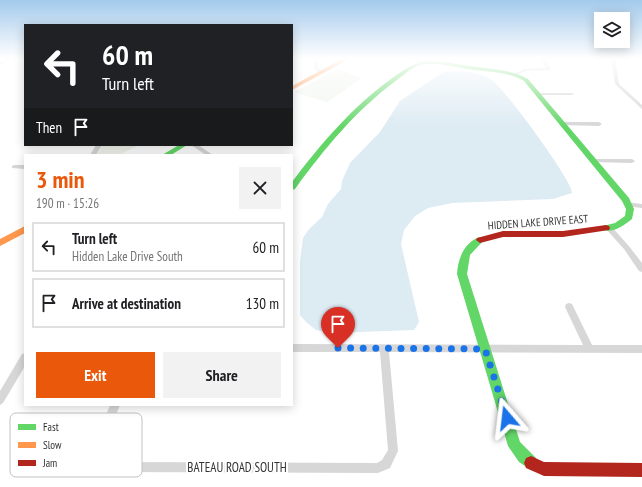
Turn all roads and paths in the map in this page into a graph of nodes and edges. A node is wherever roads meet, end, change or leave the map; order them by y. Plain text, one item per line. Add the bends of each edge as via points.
1 (303, 81) edge
2 (389, 81) edge
3 (527, 81) edge
4 (616, 81) edge
5 (293, 87) edge
6 (538, 94) junction
7 (572, 94) dead end
8 (642, 108) edge
9 (564, 124) junction
10 (599, 124) dead end
11 (182, 146) edge
12 (196, 146) edge
13 (168, 154) edge
14 (208, 154) edge
15 (594, 161) junction
16 (632, 161) dead end
17 (14, 167) dead end
18 (24, 167) edge
19 (293, 185) edge
20 (628, 204) junction
21 (642, 206) edge
22 (608, 227) junction
23 (24, 230) edge
24 (0, 243) edge
25 (642, 269) edge
26 (569, 307) dead end
27 (293, 348) edge
28 (384, 349) junction
29 (485, 349) junction
30 (590, 349) junction
31 (642, 350) edge
32 (24, 359) edge
33 (0, 400) edge
34 (142, 467) edge
35 (642, 470) edge

1 - 5 street
2 - 19 street via 368,98 330,137
3 - 6 street
4 - 8 street
6 - 7 street
6 - 9 street
9 - 10 street
9 - 15 street
11 - 13 street
12 - 14 street
15 - 16 street
15 - 20 street
17 - 18 street
20 - 21 street
20 - 22 street, HIDDEN LAKE DRIVE EAST via 630,213 627,220
22 - 25 street
22 - 29 street, HIDDEN LAKE DRIVE EAST via 563,234 493,235 472,245 463,260 462,274
23 - 24 street
26 - 30 street
27 - 28 street
28 - 29 street
28 - 34 street, BATEAU ROAD SOUTH via 393,451 386,464 378,468
29 - 30 street
29 - 35 street, HIDDEN LAKE DRIVE EAST via 515,446 527,462 544,470
30 - 31 street
32 - 33 street

